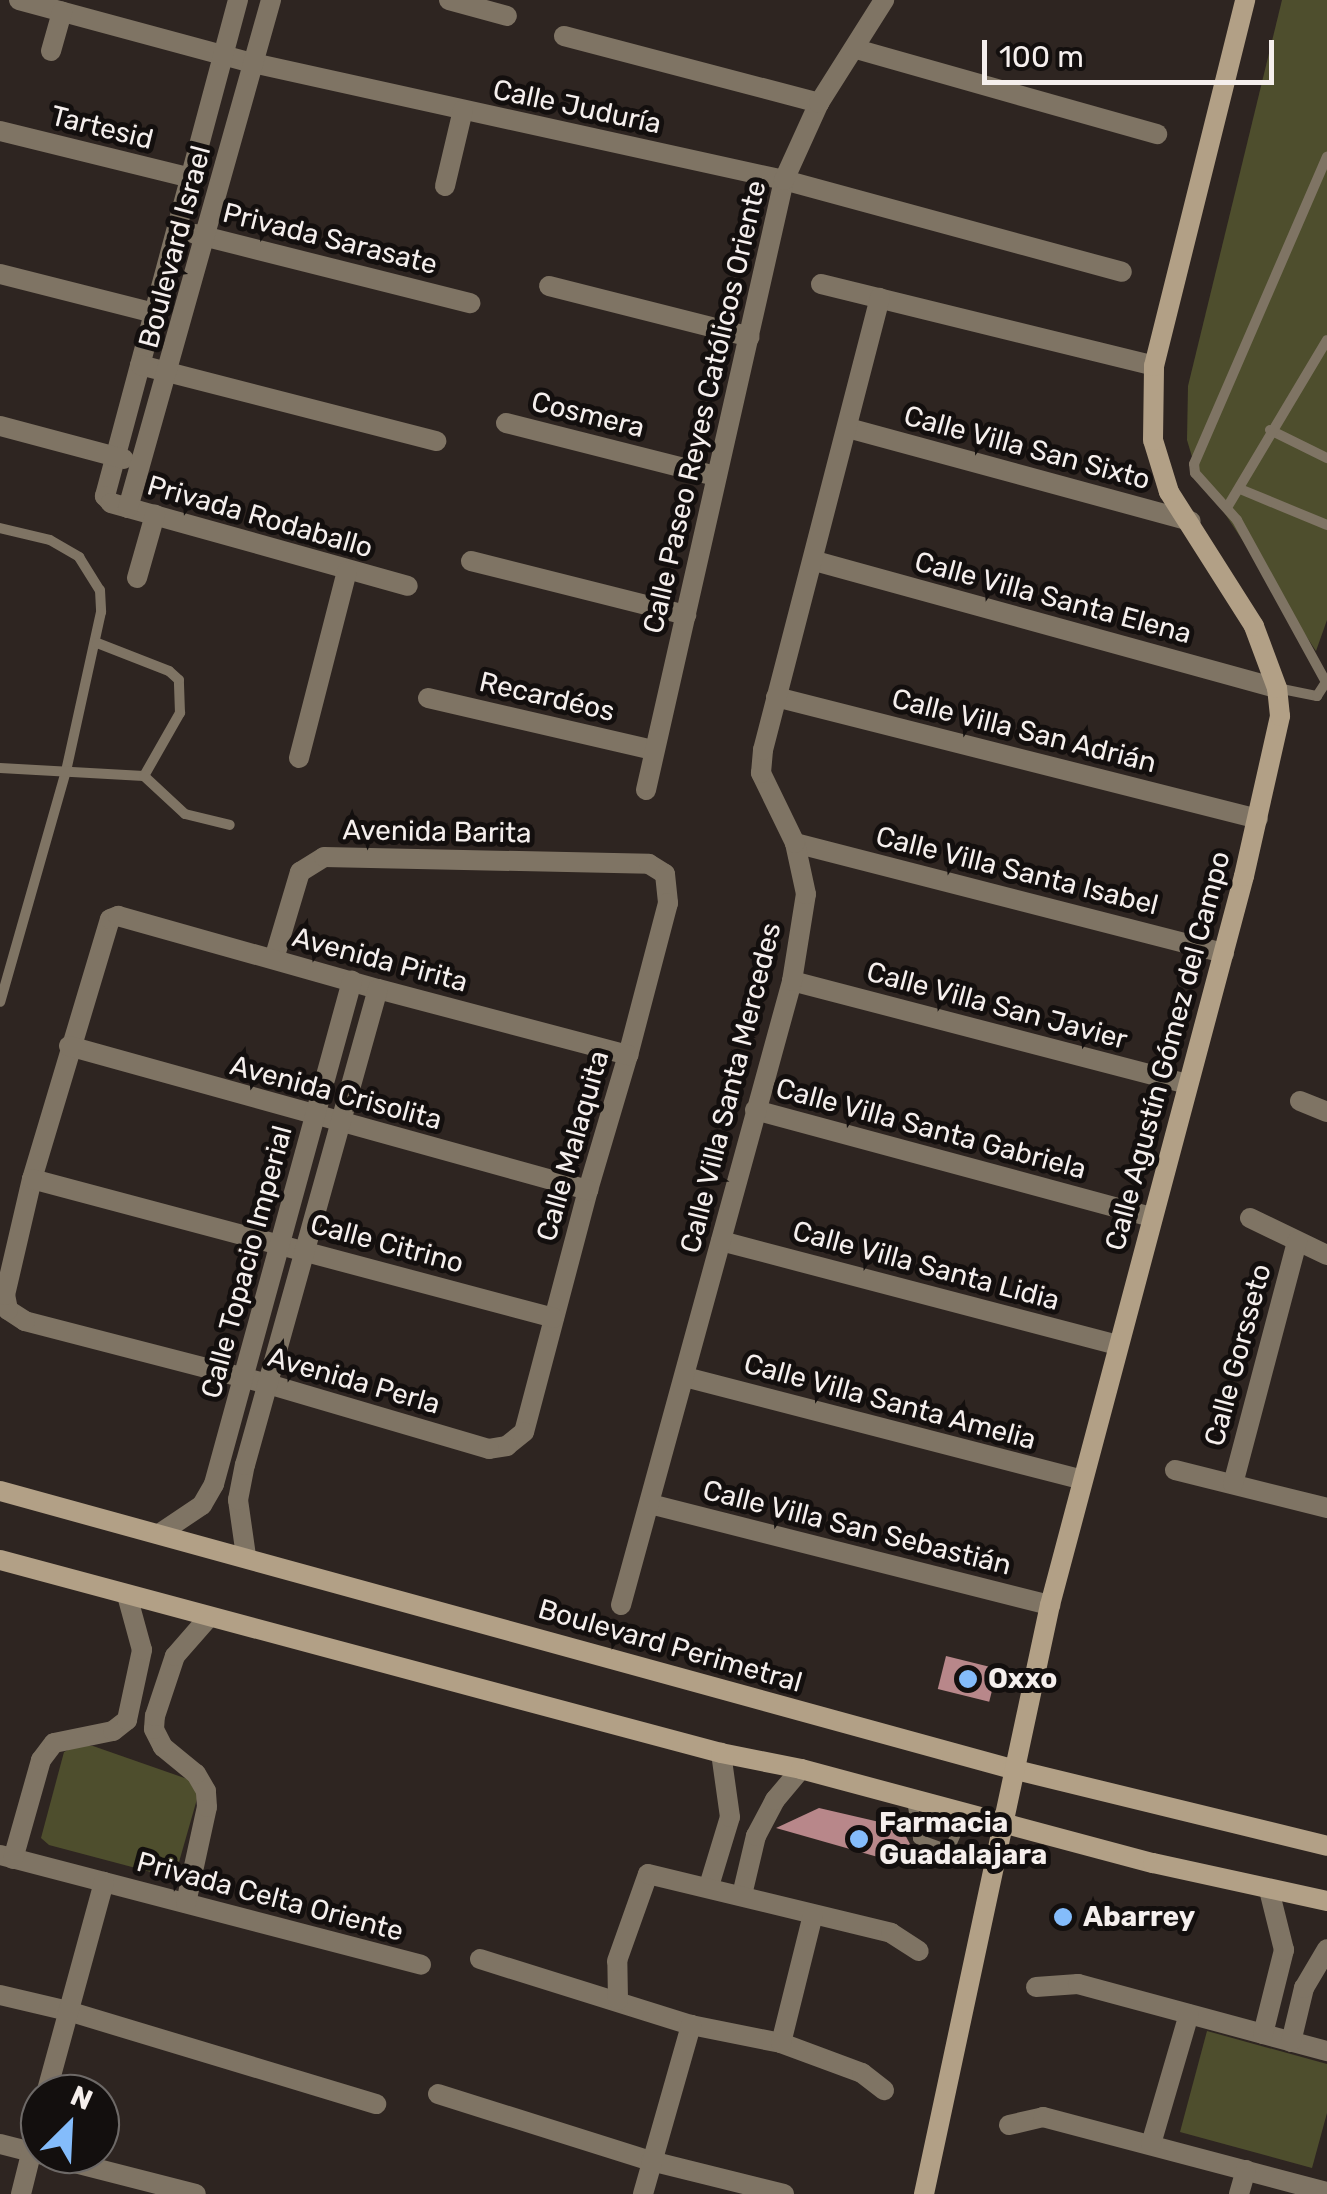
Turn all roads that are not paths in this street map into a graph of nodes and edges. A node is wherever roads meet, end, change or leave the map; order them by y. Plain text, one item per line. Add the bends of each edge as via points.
1 (19, 0) edge
2 (238, 0) edge
3 (271, 0) edge
4 (450, 0) edge
5 (884, 0) edge
6 (1245, 0) edge
7 (62, 12) junction
8 (507, 16) dead end
9 (564, 36) dead end
10 (856, 49) junction
11 (51, 51) dead end
12 (222, 54) junction
13 (253, 63) junction
14 (819, 103) junction
15 (463, 110) junction
16 (0, 131) edge
17 (1157, 134) dead end
18 (1327, 157) edge
19 (191, 178) junction
20 (784, 180) junction
21 (444, 186) dead end
22 (177, 230) junction
23 (206, 237) junction
24 (1122, 272) dead end
25 (0, 274) edge
26 (821, 284) dead end
27 (550, 286) dead end
28 (880, 298) junction
29 (470, 302) dead end
30 (154, 313) junction
31 (750, 337) junction
32 (1327, 340) edge
33 (140, 364) junction
34 (1154, 366) junction
35 (169, 372) junction
36 (506, 423) dead end
37 (0, 426) edge
38 (848, 428) junction
39 (1270, 430) junction
40 (436, 441) dead end
41 (114, 457) junction
42 (1327, 458) edge
43 (141, 464) junction
44 (716, 476) junction
45 (1240, 488) junction
46 (106, 491) joint
47 (1228, 506) junction
48 (128, 508) junction
49 (155, 515) junction
50 (1191, 521) junction
51 (1327, 525) edge
52 (0, 528) edge
53 (471, 561) dead end
54 (815, 561) junction
55 (348, 571) junction
56 (137, 578) dead end
57 (408, 586) dead end
58 (686, 615) junction
59 (96, 642) junction
60 (1278, 688) junction
61 (776, 696) junction
62 (428, 698) dead end
63 (654, 750) junction
64 (299, 758) dead end
65 (0, 768) edge
66 (66, 772) junction
67 (144, 776) junction
68 (646, 790) dead end
69 (1258, 819) junction
70 (230, 826) dead end
71 (796, 843) junction
72 (665, 874) joint
73 (1224, 953) junction
74 (274, 960) junction
75 (352, 981) junction
76 (792, 981) junction
77 (378, 988) junction
78 (0, 1002) edge
79 (70, 1046) junction
80 (628, 1055) junction
81 (1188, 1084) junction
82 (1300, 1101) dead end
83 (755, 1110) junction
84 (1327, 1112) edge
85 (315, 1117) junction
86 (340, 1123) junction
87 (32, 1179) junction
88 (588, 1190) junction
89 (1151, 1217) junction
90 (1250, 1218) dead end
91 (1297, 1240) junction
92 (721, 1241) junction
93 (284, 1244) junction
94 (305, 1250) junction
95 (1327, 1255) edge
96 (554, 1318) junction
97 (1118, 1345) junction
98 (686, 1377) junction
99 (244, 1378) junction
100 (268, 1384) junction
101 (524, 1432) joint
102 (227, 1440) junction
103 (250, 1446) junction
104 (1175, 1470) dead end
105 (1082, 1480) junction
106 (214, 1484) junction
107 (1233, 1484) junction
108 (240, 1490) junction
109 (0, 1491) edge
110 (650, 1504) junction
111 (1327, 1508) edge
112 (159, 1534) junction
113 (246, 1556) junction
114 (0, 1560) edge
115 (127, 1595) junction
116 (621, 1605) dead end
117 (1050, 1606) junction
118 (208, 1617) junction
119 (137, 1682) junction
120 (164, 1690) junction
121 (722, 1753) junction
122 (801, 1769) junction
123 (1012, 1769) junction
124 (912, 1799) junction
125 (965, 1813) junction
126 (1002, 1824) junction
127 (728, 1830) junction
128 (756, 1836) junction
129 (1327, 1846) edge
130 (6, 1857) edge
131 (104, 1882) junction
132 (709, 1886) junction
133 (1269, 1890) junction
134 (742, 1895) junction
135 (1327, 1901) edge
136 (186, 1903) junction
137 (813, 1915) junction
138 (1327, 1949) edge
139 (919, 1951) dead end
140 (480, 1959) dead end
141 (421, 1965) dead end
142 (1278, 1982) junction
143 (1036, 1987) dead end
144 (1304, 1988) junction
145 (0, 1996) edge
146 (618, 2000) junction
147 (68, 2011) junction
148 (1189, 2014) junction
149 (691, 2025) junction
150 (1262, 2034) junction
151 (1291, 2042) junction
152 (781, 2044) junction
153 (1327, 2052) edge
154 (51, 2074) edge
155 (884, 2090) dead end
156 (438, 2094) dead end
157 (376, 2104) dead end
158 (1008, 2125) dead end
159 (1151, 2144) junction
160 (651, 2161) junction
161 (1246, 2170) junction
162 (117, 2174) edge
163 (1327, 2192) edge
164 (196, 2194) edge
165 (643, 2194) edge
166 (784, 2194) edge
167 (924, 2194) edge
168 (1239, 2194) edge

1 - 7 street, Calle Juduría
2 - 12 street, Boulevard Israel
3 - 13 street, Boulevard Israel
4 - 8 street
5 - 10 street, Calle Paseo Reyes Católicos Oriente
6 - 34 street, Calle Agustín Gómez del Campo
7 - 11 street
7 - 12 street, Calle Juduría
9 - 14 street
10 - 14 street, Calle Paseo Reyes Católicos Oriente
10 - 17 street
12 - 13 street, Calle Juduría
12 - 19 street, Boulevard Israel
13 - 15 street, Calle Juduría
13 - 23 street, Boulevard Israel
14 - 20 street, Calle Paseo Reyes Católicos Oriente
15 - 20 street, Calle Juduría
15 - 21 street
16 - 19 street, Tartesid
18 - 47 lane via 1194,464
19 - 22 street, Boulevard Israel
20 - 24 street, Calle Juduría
20 - 31 street, Calle Paseo Reyes Católicos Oriente
22 - 23 street, Privada Sarasate
22 - 30 street, Boulevard Israel
23 - 29 street, Privada Sarasate
23 - 35 street, Boulevard Israel
25 - 30 street
26 - 28 street
27 - 31 street
28 - 34 street
28 - 38 street, Calle Villa Santa Mercedes
30 - 33 street, Boulevard Israel
31 - 44 street, Calle Paseo Reyes Católicos Oriente
32 - 39 lane
33 - 35 street
33 - 41 street, Boulevard Israel
34 - 50 street, Calle Agustín Gómez del Campo via 1153,440 1169,492
35 - 40 street
35 - 43 street, Boulevard Israel
36 - 44 street, Cosmera
37 - 41 street
38 - 50 street, Calle Villa San Sixto
38 - 54 street, Calle Villa Santa Mercedes
39 - 42 lane
39 - 45 lane
41 - 43 street
41 - 46 street, Boulevard Israel
43 - 48 street, Boulevard Israel
44 - 58 street, Calle Paseo Reyes Católicos Oriente
45 - 47 lane
45 - 51 lane
46 - 48 street, Privada Rodaballo via 112,504
47 - 60 lane via 1326,682 1317,696
48 - 49 street, Privada Rodaballo
49 - 55 street, Privada Rodaballo
49 - 56 street
50 - 60 street, Calle Agustín Gómez del Campo via 1254,626
52 - 59 lane via 50,540 79,558 100,590
53 - 58 street
54 - 60 street, Calle Villa Santa Elena
54 - 61 street, Calle Villa Santa Mercedes
55 - 57 street, Privada Rodaballo
55 - 64 street
58 - 63 street, Calle Paseo Reyes Católicos Oriente
59 - 66 lane
59 - 67 lane via 179,680 180,712
60 - 69 street, Calle Agustín Gómez del Campo via 1280,716
61 - 69 street, Calle Villa San Adrián
61 - 71 street, Calle Villa Santa Mercedes via 761,773
62 - 63 street, Recardéos
63 - 68 street, Calle Paseo Reyes Católicos Oriente
65 - 66 lane
66 - 67 lane
66 - 78 lane
67 - 70 lane via 185,814
69 - 73 street, Calle Agustín Gómez del Campo
71 - 73 street, Calle Villa Santa Isabel
71 - 76 street, Calle Villa Santa Mercedes via 806,894
72 - 74 street, Avenida Barita via 649,864 324,857 300,872
72 - 80 street, Calle Malaquita via 668,904
73 - 81 street, Calle Agustín Gómez del Campo
74 - 75 street, Avenida Pirita
74 - 79 street, Avenida Pirita via 118,916 105,926
75 - 77 street, Avenida Pirita
75 - 85 street, Calle Topacio Imperial
76 - 81 street, Calle Villa San Javier
76 - 83 street, Calle Villa Santa Mercedes
77 - 80 street, Avenida Pirita
77 - 86 street, Calle Topacio Imperial
79 - 85 street, Avenida Crisolita
79 - 87 street
80 - 88 street, Calle Malaquita
81 - 89 street, Calle Agustín Gómez del Campo
82 - 84 street
83 - 89 street, Calle Villa Santa Gabriela
83 - 92 street, Calle Villa Santa Mercedes
85 - 86 street, Avenida Crisolita
85 - 93 street, Calle Topacio Imperial
86 - 88 street, Avenida Crisolita
86 - 94 street, Calle Topacio Imperial
87 - 93 street, Calle Citrino
87 - 99 street, Avenida Perla via 4,1295 8,1310 24,1321
88 - 96 street, Calle Malaquita
89 - 97 street, Calle Agustín Gómez del Campo
90 - 91 street
91 - 95 street
91 - 107 street, Calle Gorsseto
92 - 97 street, Calle Villa Santa Lidia
92 - 98 street, Calle Villa Santa Mercedes
93 - 94 street, Calle Citrino
93 - 99 street, Calle Topacio Imperial
94 - 96 street, Calle Citrino
94 - 100 street, Calle Topacio Imperial
96 - 101 street, Calle Malaquita
97 - 105 street, Calle Agustín Gómez del Campo
98 - 105 street, Calle Villa Santa Amelia
98 - 110 street, Calle Villa Santa Mercedes
99 - 100 street, Avenida Perla
99 - 102 street, Calle Topacio Imperial
100 - 101 street, Avenida Perla via 490,1448 506,1446
100 - 103 street, Calle Topacio Imperial
102 - 103 street
102 - 106 street, Calle Topacio Imperial
103 - 108 street, Calle Topacio Imperial
104 - 107 street
105 - 117 street, Calle Agustín Gómez del Campo
106 - 108 street
106 - 112 street, Calle Topacio Imperial via 202,1504
107 - 111 street
108 - 113 street, Calle Topacio Imperial
109 - 112 street, Boulevard Perimetral
110 - 116 street, Calle Villa Santa Mercedes
110 - 117 street, Calle Villa San Sebastián
112 - 113 street, Boulevard Perimetral
113 - 123 street, Boulevard Perimetral
114 - 115 street
115 - 118 street
115 - 119 street via 140,1632
117 - 123 street, Calle Agustín Gómez del Campo
118 - 120 street via 186,1638
118 - 121 street
119 - 120 street
119 - 130 street via 122,1726 54,1743 41,1760
120 - 136 street via 154,1729 206,1792
121 - 122 street
121 - 127 street
122 - 124 street
122 - 128 street
123 - 126 street, Calle Agustín Gómez del Campo
123 - 129 street, Boulevard Perimetral
124 - 125 street
124 - 125 lane via 918,1839 949,1850
125 - 126 street
126 - 133 street
126 - 167 street, Calle Agustín Gómez del Campo
127 - 128 street
127 - 132 street
128 - 134 street
130 - 131 street, Privada Celta Oriente
131 - 136 street, Privada Celta Oriente
131 - 147 street
132 - 134 street
132 - 146 street via 648,1874 617,1961
133 - 135 street
133 - 142 street via 1282,1930
134 - 137 street
136 - 141 street, Privada Celta Oriente
137 - 139 street via 892,1933
137 - 152 street
138 - 144 street
140 - 146 street
142 - 144 street
142 - 150 street
143 - 148 street via 1078,1984
144 - 151 street
145 - 147 street
146 - 149 street
147 - 154 street
147 - 157 street
148 - 150 street
148 - 159 street
149 - 152 street
149 - 160 street
150 - 151 street
151 - 153 street
152 - 155 street via 855,2070
156 - 160 street
158 - 159 street via 1043,2117
159 - 161 street
160 - 165 street
160 - 166 street
161 - 163 street
161 - 168 street
162 - 164 street

